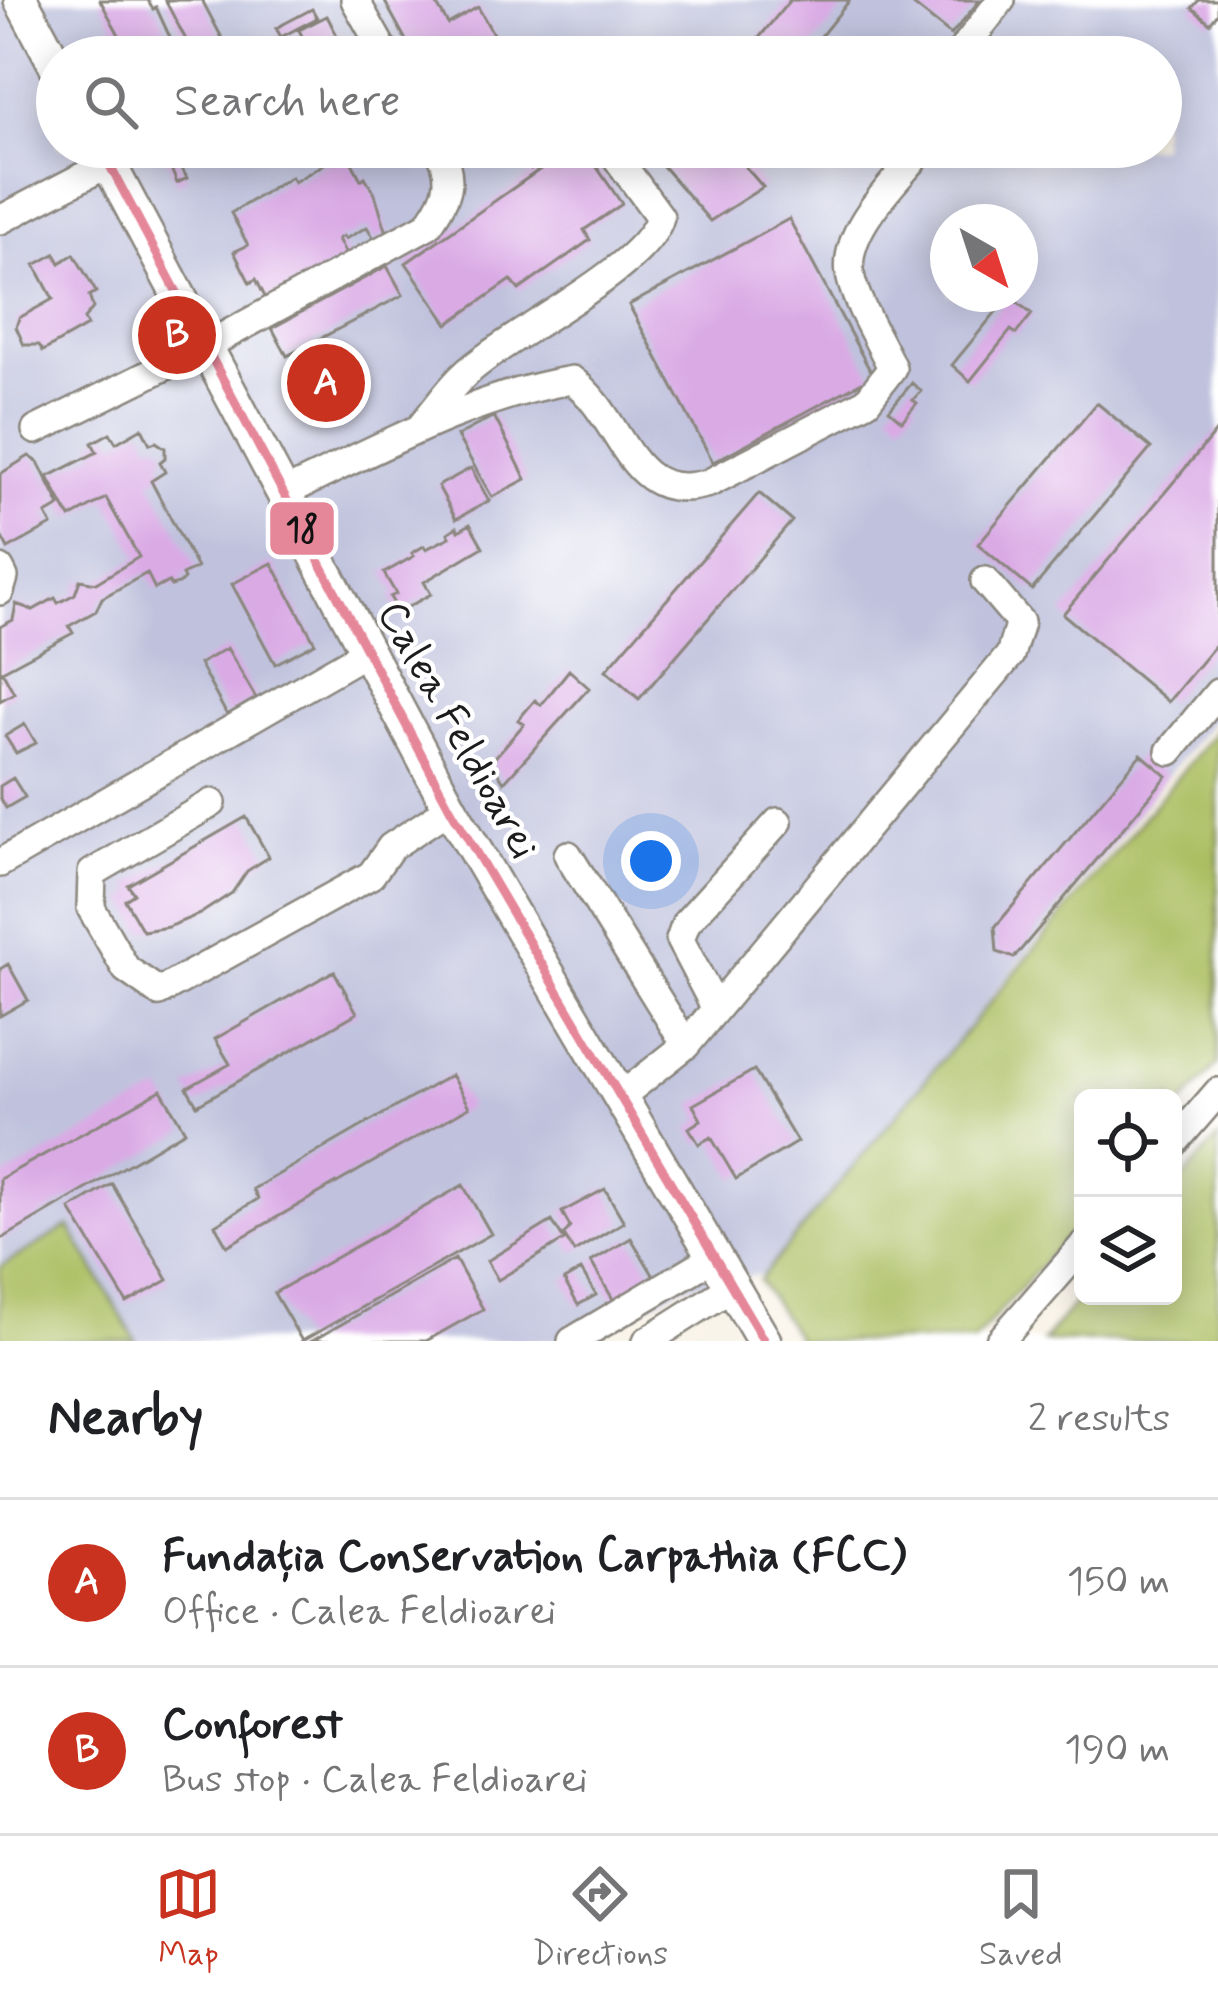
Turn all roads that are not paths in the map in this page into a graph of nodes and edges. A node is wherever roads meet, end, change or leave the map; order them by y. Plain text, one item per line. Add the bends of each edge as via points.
1 (21, 0) edge
2 (355, 0) edge
3 (1001, 0) edge
4 (40, 36) edge
5 (375, 36) edge
6 (974, 36) edge
7 (83, 168) edge
8 (111, 168) edge
9 (447, 168) edge
10 (624, 168) edge
11 (907, 168) edge
12 (0, 220) edge
13 (206, 346) junction
14 (419, 429) junction
15 (35, 430) dead end
16 (282, 494) junction
17 (0, 569) edge
18 (985, 581) dead end
19 (0, 591) edge
20 (366, 652) junction
21 (1218, 693) edge
22 (1170, 752) dead end
23 (212, 803) dead end
24 (450, 808) junction
25 (778, 821) dead end
26 (568, 854) dead end
27 (0, 863) edge
28 (716, 1010) junction
29 (686, 1046) junction
30 (1218, 1092) edge
31 (619, 1097) junction
32 (1182, 1134) edge
33 (1074, 1256) edge
34 (714, 1257) junction
35 (732, 1287) junction
36 (572, 1341) edge
37 (647, 1341) edge
38 (764, 1341) edge
39 (1000, 1341) edge

1 - 4 main road
2 - 5 street
3 - 6 street
7 - 12 street
8 - 13 main road, Calea Feldioarei
9 - 13 street via 447,198 428,225
10 - 14 street via 660,218 656,234 462,376
11 - 14 street via 850,248 850,275 892,368 867,401 684,491 655,483 593,396 572,380
13 - 15 street
13 - 16 main road, Calea Feldioarei
14 - 16 street
16 - 20 main road, Calea Feldioarei
17 - 19 street
18 - 28 street via 1020,622 1010,655
20 - 24 main road, Calea Feldioarei
20 - 27 street
21 - 22 street
23 - 24 street via 92,873 91,908 126,969 159,992 371,875 391,847
24 - 31 main road, Calea Feldioarei
25 - 28 street via 686,923 680,940
26 - 29 street
28 - 29 street
29 - 31 street
30 - 32 street
31 - 34 main road, Calea Feldioarei
33 - 39 street
34 - 35 main road, Calea Feldioarei
34 - 36 street
35 - 37 street
35 - 38 main road, Calea Feldioarei

